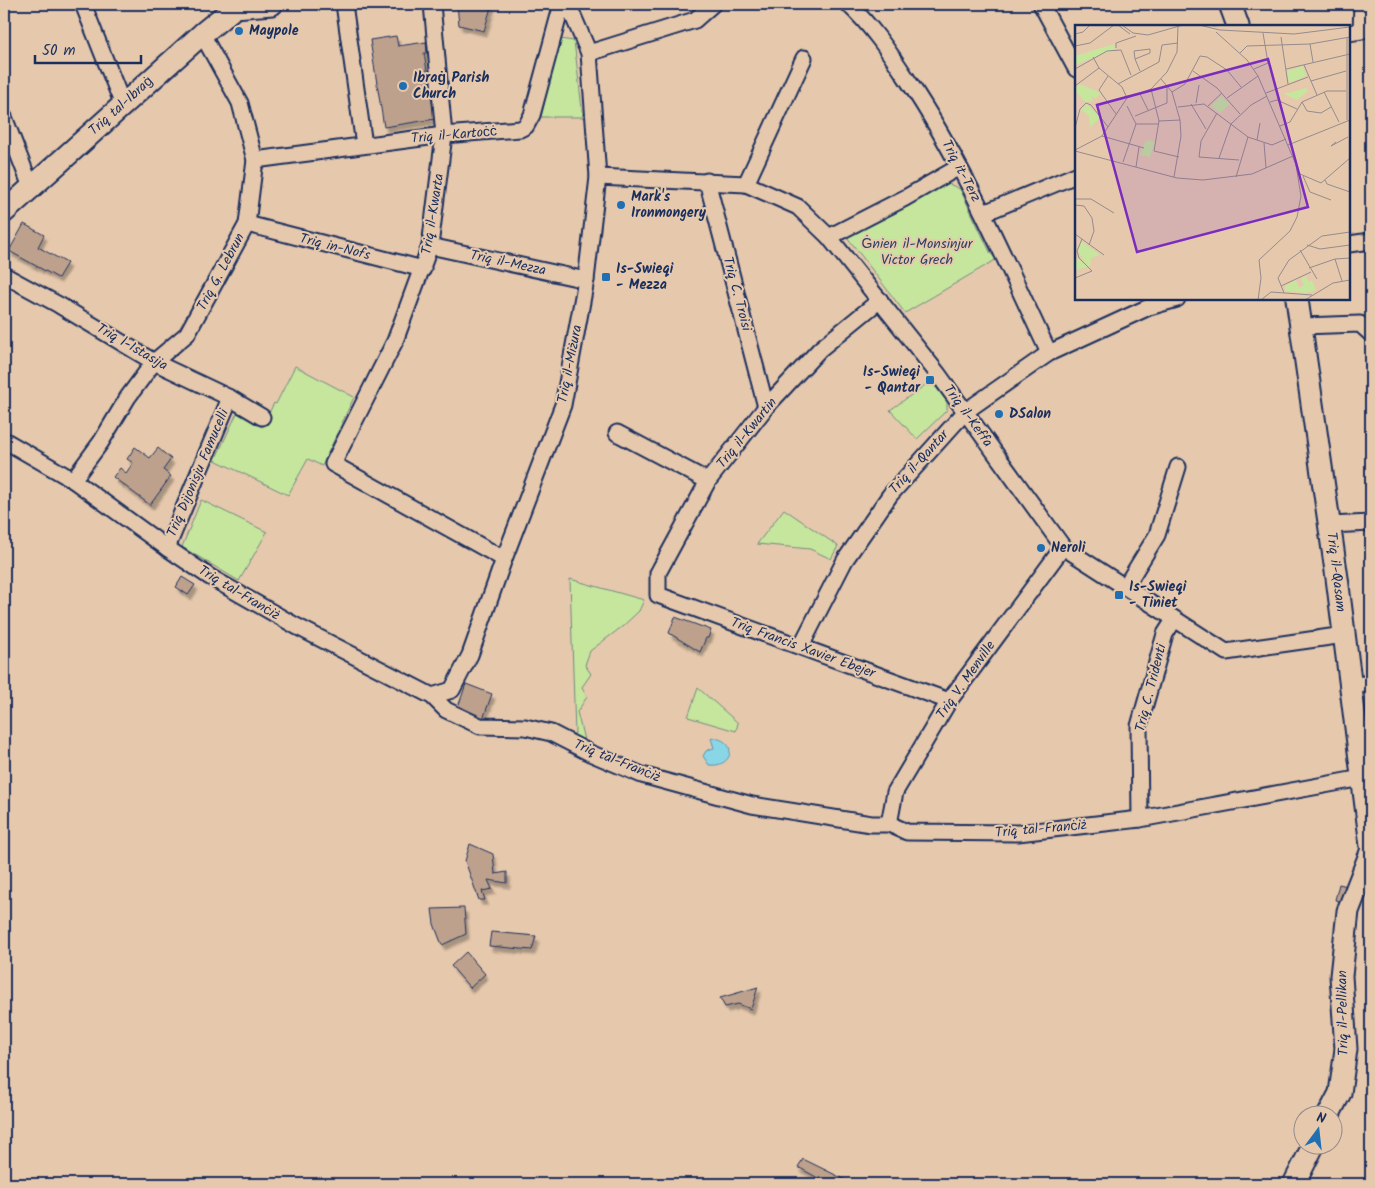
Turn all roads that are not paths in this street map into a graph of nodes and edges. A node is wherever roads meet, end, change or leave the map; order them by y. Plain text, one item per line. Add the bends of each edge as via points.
1 (82, 4) edge
2 (272, 4) edge
3 (344, 4) edge
4 (432, 4) edge
5 (562, 4) edge
6 (568, 4) edge
7 (713, 4) edge
8 (848, 4) edge
9 (1041, 4) edge
10 (1230, 4) edge
11 (1362, 4) edge
12 (235, 5) edge
13 (1238, 25) edge
14 (1350, 33) edge
15 (202, 34) junction
16 (589, 53) junction
17 (804, 58) dead end
18 (1075, 67) edge
19 (123, 105) junction
20 (4, 117) edge
21 (444, 135) junction
22 (364, 145) junction
23 (255, 160) junction
24 (959, 167) junction
25 (1075, 175) edge
26 (598, 177) junction
27 (707, 181) junction
28 (746, 184) junction
29 (31, 187) junction
30 (4, 212) edge
31 (984, 213) junction
32 (247, 224) junction
33 (829, 237) junction
34 (1371, 242) edge
35 (1350, 244) edge
36 (430, 246) junction
37 (423, 269) junction
38 (4, 275) edge
39 (586, 280) junction
40 (880, 300) junction
41 (1174, 300) edge
42 (1297, 300) edge
43 (1302, 326) junction
44 (1371, 334) edge
45 (1049, 352) junction
46 (154, 362) junction
47 (230, 398) junction
48 (766, 408) junction
49 (966, 411) junction
50 (262, 417) dead end
51 (617, 433) dead end
52 (4, 440) edge
53 (1178, 467) dead end
54 (73, 480) junction
55 (708, 481) junction
56 (1371, 523) edge
57 (1330, 525) junction
58 (1063, 547) junction
59 (166, 548) junction
60 (504, 559) junction
61 (1125, 587) junction
62 (658, 595) joint
63 (1174, 620) junction
64 (1344, 635) junction
65 (801, 646) junction
66 (1361, 685) edge
67 (432, 696) junction
68 (949, 701) junction
69 (1362, 778) junction
70 (1140, 819) junction
71 (889, 824) junction
72 (1371, 846) edge
73 (1371, 852) edge
74 (1333, 1106) edge
75 (1308, 1156) edge
76 (1294, 1184) edge

1 - 19 street
2 - 12 street, Triq tal-Ibraġ
3 - 22 street
4 - 21 street, Triq il-Kwarta
5 - 21 street, Triq il-Kartoċċ via 532,115 526,126
6 - 16 street, Triq il-Miżura
7 - 16 street via 695,20
8 - 24 street, Triq it-Terz via 894,60 929,112
9 - 18 street
10 - 13 street
11 - 14 street via 1361,31
12 - 15 street, Triq tal-Ibraġ
15 - 19 street, Triq tal-Ibraġ
15 - 23 street, Triq G. Lebrun via 240,103
16 - 26 street, Triq il-Miżura
17 - 28 street
19 - 29 street, Triq tal-Ibraġ
20 - 29 street
21 - 22 street, Triq il-Kartoċċ
21 - 36 street, Triq il-Kwarta
22 - 23 street, Triq il-Kartoċċ
23 - 32 street, Triq G. Lebrun
24 - 31 street, Triq it-Terz
24 - 33 street
25 - 31 street
26 - 27 street, Triq il-Keffa
26 - 39 street, Triq il-Miżura
27 - 28 street, Triq il-Keffa
27 - 48 street, Triq C. Troisi
28 - 33 street, Triq il-Keffa via 798,206
29 - 30 street, Triq tal-Ibraġ
31 - 45 street, Triq it-Terz
32 - 37 street, Triq in-Nofs
32 - 46 street, Triq G. Lebrun via 187,334
33 - 40 street, Triq il-Keffa
34 - 35 street
36 - 37 street, Triq il-Kwarta
36 - 39 street, Triq il-Mezza
37 - 60 street, Triq il-Kwarta via 395,341 333,464
38 - 46 street, Triq l-Istasija
39 - 60 street, Triq il-Miżura via 563,406
40 - 48 street, Triq il-Kwartin via 820,349
40 - 49 street, Triq il-Keffa
41 - 45 street, Triq il-Qantar via 1149,307
42 - 43 street, Triq il-Qasam
43 - 44 street via 1360,324
43 - 57 street, Triq il-Qasam
45 - 49 street, Triq il-Qantar
46 - 47 street, Triq l-Istasija
46 - 54 street, Triq G. Lebrun
47 - 50 street, Triq l-Istasija
47 - 59 street, Triq Dijonisju Famucelli
48 - 55 street, Triq il-Kwartin
49 - 58 street, Triq il-Keffa
49 - 65 street, Triq il-Qantar via 890,494 845,560
51 - 55 street
52 - 54 street, Triq tal-Franċiż
53 - 61 street via 1158,535
54 - 59 street, Triq tal-Franċiż
55 - 62 street, Triq il-Kwartin via 658,573
56 - 57 street
57 - 64 street, Triq il-Qasam
58 - 61 street, Triq il-Keffa
58 - 68 street, Triq V. Menville
59 - 67 street, Triq tal-Franċiż via 296,626
60 - 67 street, Triq il-Miżura via 470,655 452,690
61 - 63 street, Triq il-Keffa
62 - 65 street, Triq Francis Xavier Ebejer
63 - 64 street, Triq il-Keffa via 1226,652
63 - 70 street, Triq C. Tridenti via 1165,634 1139,726
64 - 66 street, Triq il-Qasam
65 - 68 street, Triq Francis Xavier Ebejer
66 - 69 street, Triq il-Qasam
67 - 71 street, Triq tal-Franċiż via 446,710 480,726 525,727 552,733 642,775 752,805
68 - 71 street, Triq V. Menville via 895,792
69 - 70 street, Triq tal-Franċiż
69 - 72 street, Triq il-Qasam
70 - 71 street, Triq tal-Franċiż via 1018,834 907,832
73 - 74 street, Triq il-Pellikan via 1348,911 1341,976 1346,1049 1340,1093
75 - 76 street

